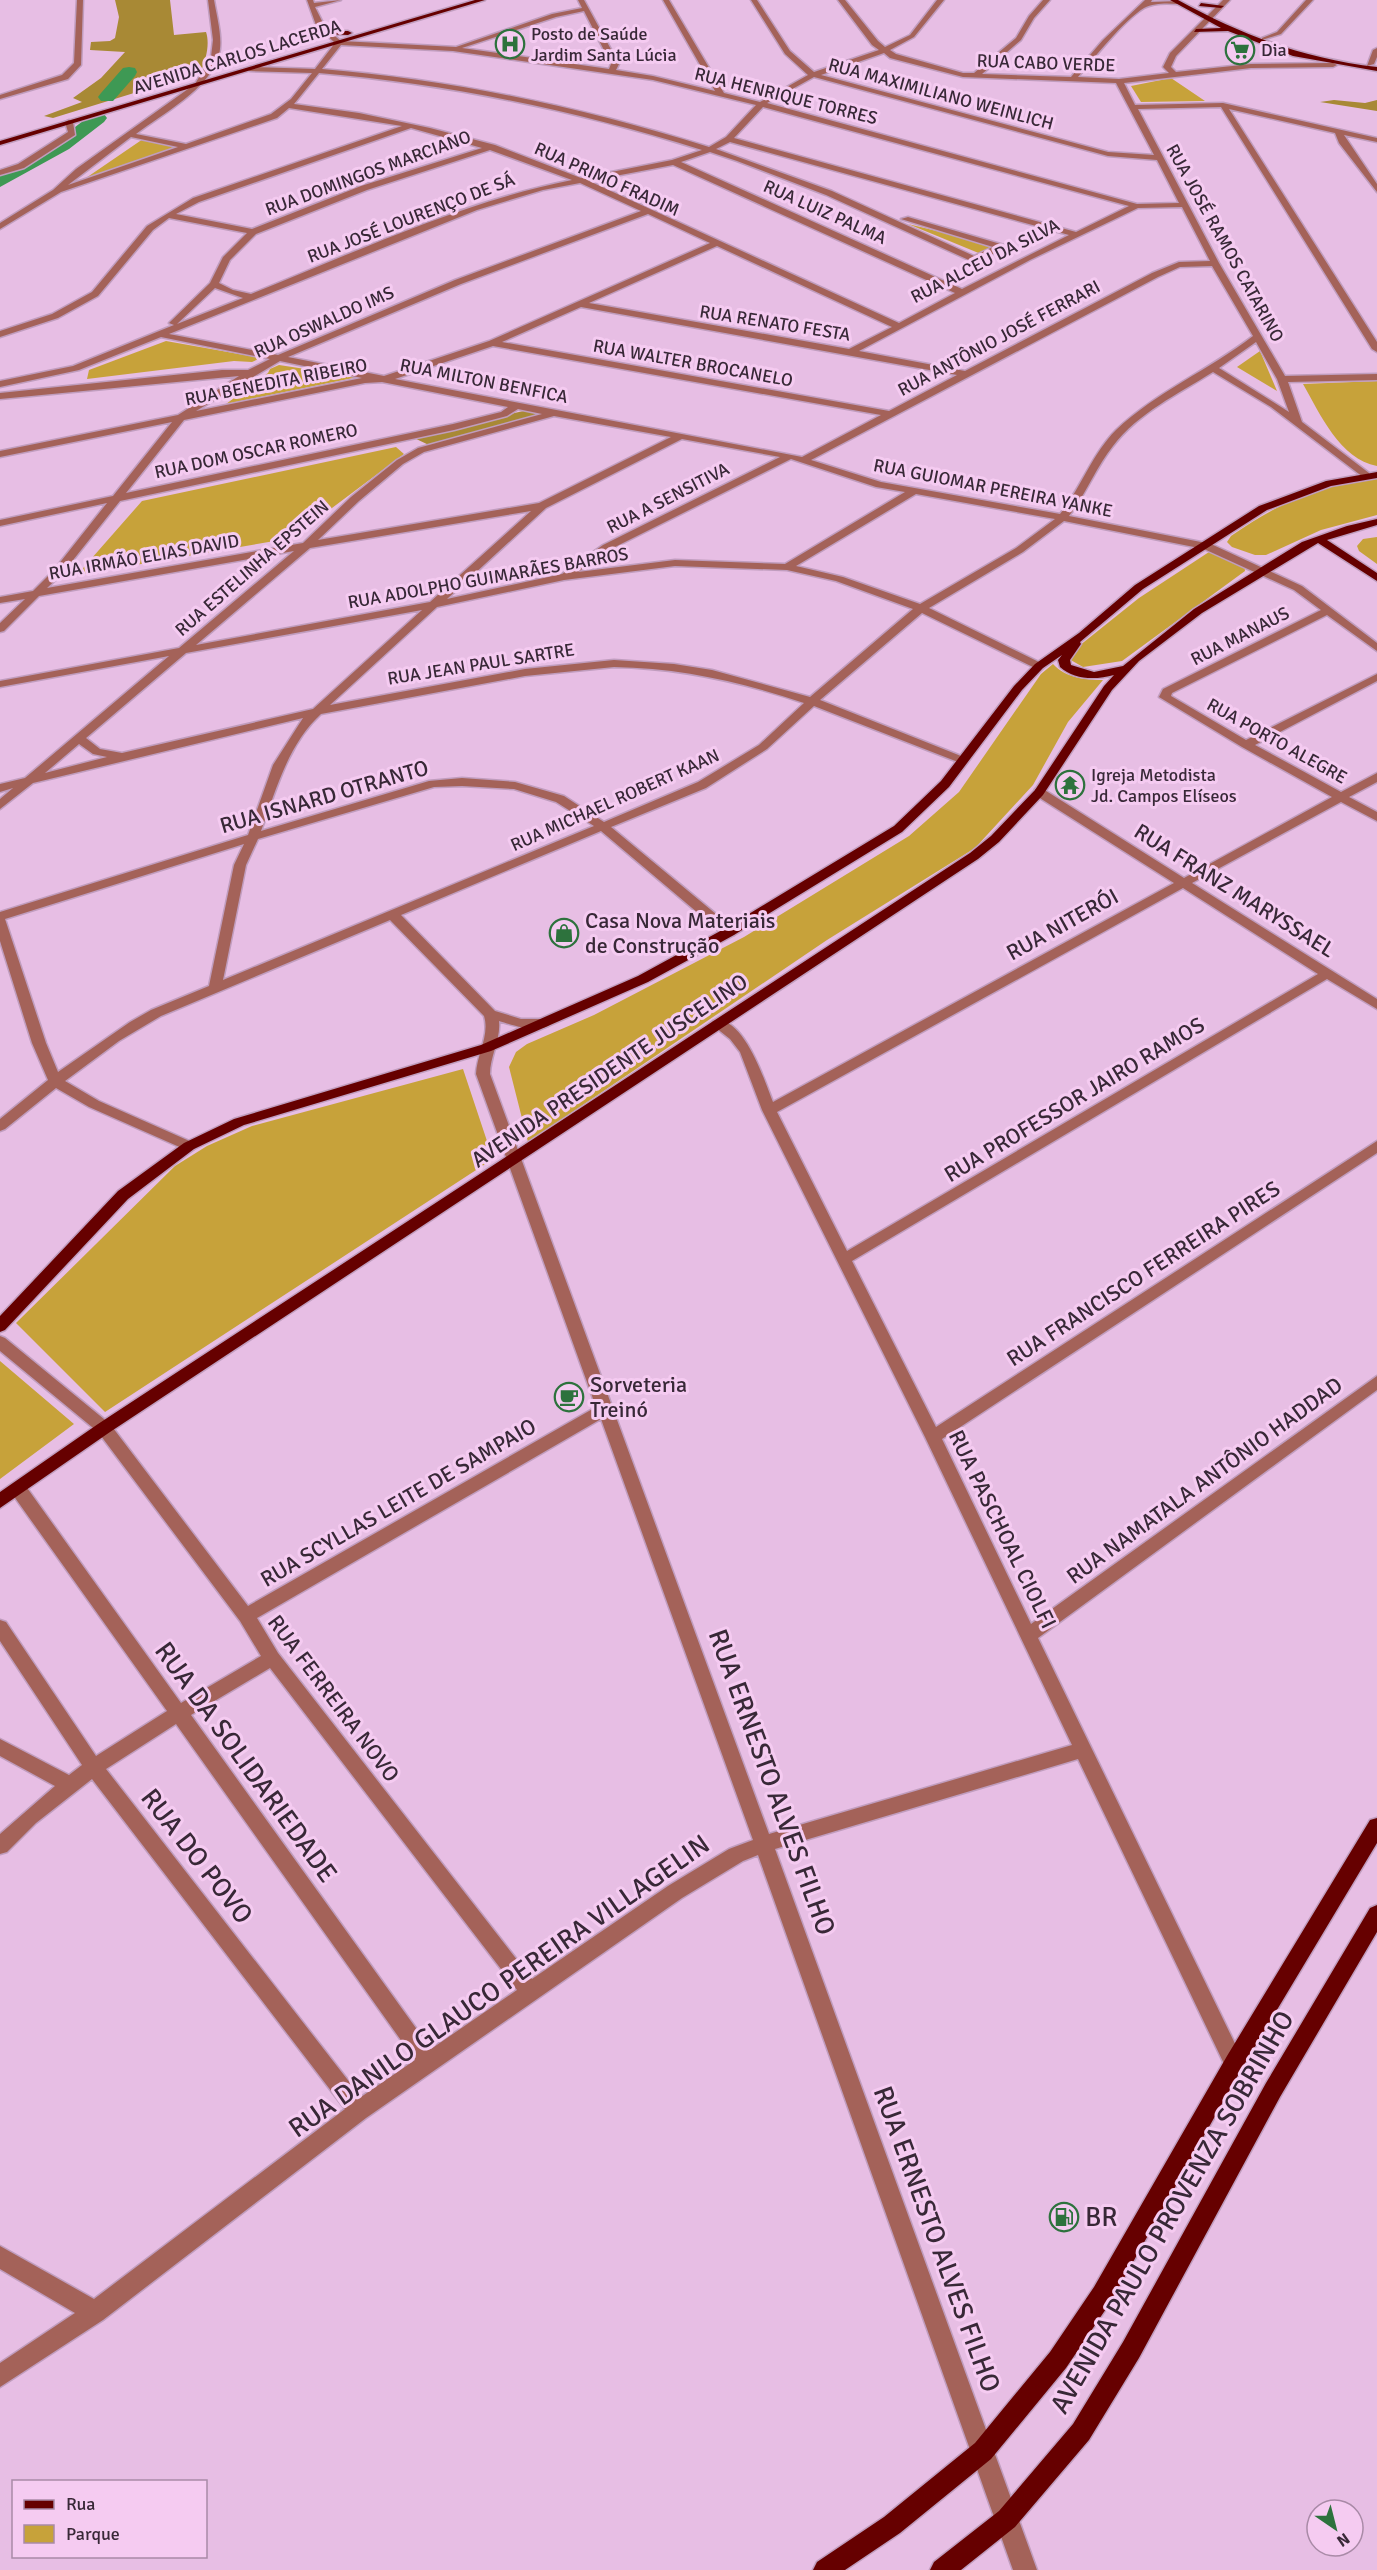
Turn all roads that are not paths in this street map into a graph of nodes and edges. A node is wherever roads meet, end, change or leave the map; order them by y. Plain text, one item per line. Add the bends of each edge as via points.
1 (80, 0) edge
2 (211, 0) edge
3 (338, 0) edge
4 (463, 0) edge
5 (482, 0) edge
6 (581, 0) edge
7 (666, 0) edge
8 (754, 0) edge
9 (841, 0) edge
10 (926, 0) edge
11 (941, 0) edge
12 (1047, 0) edge
13 (1192, 0) edge
14 (1310, 0) edge
15 (1175, 1) edge
16 (311, 3) edge
17 (1146, 3) edge
18 (1224, 3) edge
19 (1201, 5) junction
20 (585, 9) junction
21 (934, 9) junction
22 (1215, 13) junction
23 (1208, 19) junction
24 (1228, 30) junction
25 (380, 31) junction
26 (1196, 31) junction
27 (325, 32) junction
28 (348, 33) junction
29 (331, 39) junction
30 (1264, 39) junction
31 (339, 43) junction
32 (374, 45) junction
33 (453, 49) junction
34 (885, 50) junction
35 (1377, 50) edge
36 (1287, 53) junction
37 (609, 56) junction
38 (1373, 64) edge
39 (1277, 65) junction
40 (1333, 65) junction
41 (591, 68) junction
42 (250, 69) junction
43 (1377, 69) edge
44 (612, 71) junction
45 (315, 72) junction
46 (1174, 74) junction
47 (813, 75) junction
48 (203, 76) junction
49 (975, 76) junction
50 (1073, 79) junction
51 (1119, 81) junction
52 (198, 85) junction
53 (721, 94) junction
54 (0, 97) edge
55 (152, 98) junction
56 (761, 104) junction
57 (1223, 105) junction
58 (169, 106) junction
59 (290, 106) junction
60 (1132, 107) junction
61 (1248, 110) junction
62 (69, 122) junction
63 (1235, 122) junction
64 (411, 126) junction
65 (1339, 132) junction
66 (0, 135) edge
67 (132, 135) junction
68 (1366, 138) junction
69 (729, 140) junction
70 (1377, 140) edge
71 (0, 143) edge
72 (188, 147) junction
73 (492, 147) junction
74 (709, 150) junction
75 (1349, 152) junction
76 (1157, 158) junction
77 (674, 162) junction
78 (21, 166) junction
79 (0, 173) edge
80 (577, 180) junction
81 (0, 183) edge
82 (1377, 190) edge
83 (56, 192) junction
84 (1184, 205) junction
85 (1137, 206) junction
86 (869, 211) junction
87 (646, 212) junction
88 (168, 215) junction
89 (0, 227) edge
90 (253, 232) junction
91 (1074, 234) junction
92 (715, 244) junction
93 (974, 259) junction
94 (1215, 263) junction
95 (989, 264) dead end
96 (214, 284) junction
97 (961, 292) junction
98 (251, 297) junction
99 (580, 304) junction
100 (896, 325) junction
101 (0, 334) edge
102 (158, 334) junction
103 (1257, 337) junction
104 (492, 342) junction
105 (1377, 349) edge
106 (850, 352) junction
107 (277, 359) junction
108 (76, 368) junction
109 (1214, 369) junction
110 (250, 373) junction
111 (964, 374) junction
112 (1377, 377) edge
113 (385, 379) junction
114 (1282, 379) junction
115 (0, 384) edge
116 (75, 387) junction
117 (1255, 392) junction
118 (1288, 392) junction
119 (0, 396) edge
120 (516, 406) junction
121 (557, 412) junction
122 (888, 414) junction
123 (181, 417) junction
124 (1298, 423) junction
125 (681, 436) junction
126 (404, 437) junction
127 (422, 450) junction
128 (0, 454) edge
129 (790, 456) junction
130 (804, 459) junction
131 (1372, 475) edge
132 (913, 492) junction
133 (115, 498) junction
134 (542, 506) junction
135 (1061, 518) junction
136 (0, 524) edge
137 (1375, 524) edge
138 (1319, 539) junction
139 (1177, 540) junction
140 (307, 545) junction
141 (1207, 546) junction
142 (1188, 557) junction
143 (787, 567) junction
144 (1263, 571) junction
145 (564, 577) junction
146 (1377, 578) edge
147 (39, 592) junction
148 (0, 600) edge
149 (432, 605) junction
150 (921, 608) junction
151 (1328, 610) junction
152 (0, 629) edge
153 (1083, 635) junction
154 (1377, 648) edge
155 (186, 649) junction
156 (1039, 666) junction
157 (1124, 668) junction
158 (1377, 677) edge
159 (0, 684) edge
160 (1167, 692) joint
161 (812, 702) junction
162 (320, 709) junction
163 (78, 738) junction
164 (1246, 745) junction
165 (124, 756) junction
166 (962, 760) junction
167 (1377, 777) edge
168 (31, 780) junction
169 (0, 788) edge
170 (1039, 792) junction
171 (1341, 797) junction
172 (0, 805) edge
173 (1377, 817) edge
174 (602, 826) junction
175 (254, 837) junction
176 (1182, 882) junction
177 (393, 915) junction
178 (0, 918) edge
179 (729, 932) junction
180 (1328, 974) junction
181 (215, 989) junction
182 (1377, 1005) edge
183 (490, 1014) junction
184 (544, 1023) junction
185 (718, 1024) junction
186 (486, 1048) junction
187 (55, 1081) junction
188 (769, 1110) junction
189 (0, 1126) edge
190 (189, 1146) junction
191 (1377, 1146) edge
192 (514, 1160) junction
193 (843, 1260) junction
194 (0, 1326) edge
195 (0, 1342) edge
196 (1377, 1382) edge
197 (604, 1410) junction
198 (104, 1428) junction
199 (933, 1437) junction
200 (19, 1490) junction
201 (0, 1502) edge
202 (246, 1616) junction
203 (0, 1627) edge
204 (1029, 1635) junction
205 (272, 1658) junction
206 (178, 1715) junction
207 (0, 1747) edge
208 (1084, 1749) junction
209 (93, 1766) junction
210 (68, 1784) junction
211 (1377, 1826) edge
212 (765, 1844) junction
213 (0, 1846) edge
214 (1377, 1914) edge
215 (530, 1992) junction
216 (1234, 2063) junction
217 (430, 2064) junction
218 (360, 2111) junction
219 (0, 2257) edge
220 (95, 2312) junction
221 (0, 2376) edge
222 (983, 2451) junction
223 (1007, 2519) junction
224 (825, 2570) edge
225 (942, 2570) edge
226 (1025, 2570) edge

1 - 54 street via 78,63 65,77
2 - 48 street via 216,49
3 - 16 street
4 - 28 main road, AVENIDA CARLOS LACERDA
5 - 25 main road, AVENIDA CARLOS LACERDA
6 - 20 street
7 - 53 street
8 - 47 street, RUA MAXIMILIANO WEINLICH via 798,65
9 - 34 street, RUA CABO VERDE
10 - 21 street
11 - 21 street, RUA JOSÉ LOURENÇO DE SÁ
12 - 49 street via 1019,39
13 - 19 main road
14 - 30 street via 1279,33
15 - 17 street
15 - 23 main road
16 - 27 street
17 - 50 street via 1105,41
18 - 19 main road
18 - 22 street
19 - 22 main road
20 - 33 street
20 - 37 street
21 - 34 street, RUA JOSÉ LOURENÇO DE SÁ via 912,36
22 - 23 street
22 - 30 main road
23 - 24 main road
23 - 26 street
24 - 26 main road
24 - 36 main road
25 - 31 main road, AVENIDA CARLOS LACERDA
25 - 32 main road via 373,37
26 - 46 street via 1167,67
27 - 28 main road
27 - 29 street
28 - 29 main road, AVENIDA CARLOS LACERDA
29 - 31 street
29 - 48 main road, AVENIDA CARLOS LACERDA
30 - 38 main road via 1320,56
31 - 32 street, RUA HENRIQUE TORRES
31 - 42 main road, AVENIDA CARLOS LACERDA
31 - 45 street
32 - 33 street, RUA HENRIQUE TORRES
33 - 41 street, RUA HENRIQUE TORRES
34 - 47 street, RUA JOSÉ LOURENÇO DE SÁ
34 - 49 street, RUA CABO VERDE via 908,62
35 - 38 street
36 - 39 street via 1287,60
36 - 40 main road
37 - 41 street
37 - 44 street via 615,64
39 - 40 street, RUA CABO VERDE
39 - 46 street, RUA CABO VERDE
40 - 43 main road
41 - 44 street, RUA HENRIQUE TORRES
42 - 45 street
42 - 52 main road, AVENIDA CARLOS LACERDA
44 - 53 street, RUA HENRIQUE TORRES
45 - 59 street
45 - 74 street via 496,94
46 - 51 street, RUA CABO VERDE
47 - 56 street, RUA JOSÉ LOURENÇO DE SÁ
47 - 76 street, RUA MAXIMILIANO WEINLICH via 1108,154
48 - 52 street
48 - 66 main road, AVENIDA CARLOS LACERDA
49 - 50 street, RUA CABO VERDE
50 - 51 street, RUA CABO VERDE
51 - 60 street, RUA JOSÉ RAMOS CATARINO
52 - 55 main road, AVENIDA CARLOS LACERDA
52 - 58 street
53 - 56 street, RUA HENRIQUE TORRES
55 - 58 main road
55 - 62 main road, AVENIDA CARLOS LACERDA
56 - 69 street, RUA JOSÉ LOURENÇO DE SÁ
56 - 85 street, RUA HENRIQUE TORRES
57 - 60 street
57 - 61 street
57 - 63 street
58 - 67 street
59 - 64 street, RUA PRIMO FRADIM via 347,112
59 - 72 street via 249,126
60 - 76 street, RUA JOSÉ RAMOS CATARINO
61 - 63 street
61 - 65 street
62 - 71 main road, AVENIDA CARLOS LACERDA
62 - 78 street via 72,133
63 - 105 street
64 - 73 street, RUA PRIMO FRADIM
64 - 88 street via 217,191
65 - 68 street
65 - 75 street
67 - 72 street
67 - 83 street
68 - 70 street
68 - 75 street
69 - 74 street, RUA JOSÉ LOURENÇO DE SÁ
69 - 91 street
72 - 83 street
73 - 80 street, RUA PRIMO FRADIM
73 - 90 street, RUA DOMINGOS MARCIANO via 364,188
74 - 77 street, RUA JOSÉ LOURENÇO DE SÁ
74 - 86 street via 757,165
75 - 82 street
76 - 84 street, RUA JOSÉ RAMOS CATARINO
77 - 80 street, RUA JOSÉ LOURENÇO DE SÁ
77 - 97 street, RUA LUIZ PALMA
78 - 79 street
78 - 81 street via 20,171
80 - 87 street, RUA PRIMO FRADIM
80 - 98 street, RUA JOSÉ LOURENÇO DE SÁ via 474,208
83 - 89 street
84 - 85 street, RUA HENRIQUE TORRES
84 - 94 street, RUA JOSÉ RAMOS CATARINO
85 - 91 street, RUA ALCEU DA SILVA
86 - 93 street
86 - 93 street via 1001,247
87 - 92 street, RUA PRIMO FRADIM
87 - 107 street, RUA OSWALDO IMS via 458,282
88 - 90 street
88 - 101 street via 150,228 95,294 55,316
90 - 96 street, RUA DOMINGOS MARCIANO via 226,259
91 - 97 street, RUA ALCEU DA SILVA
92 - 99 street, RUA BENEDITA RIBEIRO
92 - 100 street, RUA PRIMO FRADIM
93 - 95 street
94 - 103 street, RUA JOSÉ RAMOS CATARINO
94 - 111 street, RUA ANTÔNIO JOSÉ FERRARI via 1179,266 1155,275
96 - 98 street
96 - 102 street, RUA DOMINGOS MARCIANO
97 - 100 street, RUA ALCEU DA SILVA
98 - 102 street, RUA JOSÉ LOURENÇO DE SÁ
99 - 104 street, RUA BENEDITA RIBEIRO
99 - 106 street, RUA RENATO FESTA
100 - 106 street, RUA ALCEU DA SILVA
102 - 107 street, RUA MILTON BENFICA
102 - 108 street, RUA JOSÉ LOURENÇO DE SÁ
103 - 109 street, RUA MICHAEL ROBERT KAAN
103 - 114 street, RUA JOSÉ RAMOS CATARINO
104 - 113 street, RUA BENEDITA RIBEIRO
104 - 122 street, RUA WALTER BROCANELO
106 - 111 street, RUA RENATO FESTA
107 - 110 street, RUA OSWALDO IMS
107 - 113 street, RUA MILTON BENFICA
108 - 115 street, RUA JOSÉ LOURENÇO DE SÁ
108 - 116 street
109 - 117 street
109 - 135 street, RUA MICHAEL ROBERT KAAN via 1120,432 1107,446 1076,502
110 - 116 street, RUA OSWALDO IMS
110 - 123 street
111 - 122 street, RUA ANTÔNIO JOSÉ FERRARI
112 - 114 street
113 - 120 street, RUA MILTON BENFICA
113 - 123 street, RUA BENEDITA RIBEIRO
114 - 118 street, RUA JOSÉ RAMOS CATARINO
116 - 119 street, RUA OSWALDO IMS
117 - 118 street
117 - 124 street
118 - 124 street, RUA JOSÉ RAMOS CATARINO
120 - 121 street, RUA MILTON BENFICA
120 - 126 street, RUA DOM OSCAR ROMERO via 504,414
121 - 125 street, RUA MILTON BENFICA
121 - 127 street, RUA ESTELINHA EPSTEIN
122 - 130 street, RUA ANTÔNIO JOSÉ FERRARI
123 - 128 street, RUA BENEDITA RIBEIRO
123 - 133 street
124 - 131 street
125 - 129 street, RUA MILTON BENFICA
125 - 134 street
126 - 127 street
126 - 133 street, RUA DOM OSCAR ROMERO
127 - 140 street, RUA ESTELINHA EPSTEIN via 400,462 355,499
129 - 130 street, RUA MILTON BENFICA
129 - 145 street, RUA A SENSITIVA via 607,547
130 - 132 street, RUA GUIOMAR PEREIRA YANKE via 879,485
131 - 141 main road via 1329,483 1263,508
132 - 135 street, RUA GUIOMAR PEREIRA YANKE
132 - 143 street
133 - 136 street, RUA DOM OSCAR ROMERO
133 - 147 street
134 - 140 street, RUA IRMÃO ELIAS DAVID
134 - 149 street
135 - 139 street, RUA GUIOMAR PEREIRA YANKE
135 - 150 street, RUA MICHAEL ROBERT KAAN via 1035,539
137 - 138 main road, AVENIDA PRESIDENTE JUSCELINO
138 - 144 main road, AVENIDA PRESIDENTE JUSCELINO
138 - 146 main road
139 - 141 street, RUA GUIOMAR PEREIRA YANKE
139 - 142 street via 1189,550
140 - 147 street, RUA IRMÃO ELIAS DAVID
140 - 155 street, RUA ESTELINHA EPSTEIN
141 - 142 main road
141 - 144 street, RUA GUIOMAR PEREIRA YANKE
142 - 153 main road via 1138,587
143 - 145 street, RUA ADOLPHO GUIMARÃES BARROS via 675,563
143 - 150 street, RUA ADOLPHO GUIMARÃES BARROS via 839,579
144 - 151 street, RUA GUIOMAR PEREIRA YANKE via 1299,588
144 - 157 main road, AVENIDA PRESIDENTE JUSCELINO via 1198,610
145 - 149 street, RUA ADOLPHO GUIMARÃES BARROS
147 - 148 street, RUA IRMÃO ELIAS DAVID
147 - 152 street
149 - 155 street, RUA ADOLPHO GUIMARÃES BARROS
149 - 162 street
150 - 156 street, RUA ADOLPHO GUIMARÃES BARROS
150 - 161 street, RUA MICHAEL ROBERT KAAN
151 - 154 street, RUA GUIOMAR PEREIRA YANKE
151 - 160 street, RUA MANAUS
153 - 156 main road
153 - 157 main road via 1064,660 1066,667 1093,677
155 - 159 street, RUA ADOLPHO GUIMARÃES BARROS
155 - 163 street, RUA ESTELINHA EPSTEIN
156 - 166 main road
157 - 170 main road, AVENIDA PRESIDENTE JUSCELINO
158 - 164 street
160 - 164 street, RUA PORTO ALEGRE via 1165,697 1169,701
161 - 162 street, RUA JEAN PAUL SARTRE via 733,677 630,663 543,669
161 - 166 street, RUA JEAN PAUL SARTRE
161 - 174 street, RUA MICHAEL ROBERT KAAN via 740,764 702,785
162 - 165 street, RUA JEAN PAUL SARTRE
162 - 175 street via 296,733 279,765
163 - 165 street via 97,752
163 - 168 street, RUA ESTELINHA EPSTEIN
164 - 171 street, RUA PORTO ALEGRE
165 - 168 street, RUA JEAN PAUL SARTRE
166 - 179 main road via 924,806 898,829
167 - 171 street, RUA NITERÓI
168 - 169 street, RUA JEAN PAUL SARTRE
168 - 172 street, RUA ESTELINHA EPSTEIN
170 - 176 street, RUA FRANZ MARYSSAEL
170 - 185 main road, AVENIDA PRESIDENTE JUSCELINO via 974,856
171 - 173 street, RUA PORTO ALEGRE
171 - 176 street, RUA NITERÓI
174 - 175 street, RUA ISNARD OTRANTO via 567,803 539,792 462,782 433,784
174 - 177 street, RUA MICHAEL ROBERT KAAN
174 - 179 street, RUA ISNARD OTRANTO
175 - 178 street, RUA ISNARD OTRANTO
175 - 181 street via 240,865
176 - 180 street, RUA FRANZ MARYSSAEL
176 - 188 street, RUA NITERÓI
177 - 181 street, RUA MICHAEL ROBERT KAAN
177 - 183 street
178 - 187 street via 39,1043
179 - 184 main road via 643,979
180 - 182 street, RUA FRANZ MARYSSAEL
180 - 193 street, RUA PROFESSOR JAIRO RAMOS
181 - 187 street, RUA MICHAEL ROBERT KAAN via 124,1030
183 - 184 street via 521,1023
183 - 186 street, RUA ERNESTO ALVES FILHO via 494,1028
184 - 186 main road
185 - 188 street, RUA PASCHOAL CIOLFI via 735,1036 746,1051
185 - 192 main road, AVENIDA PRESIDENTE JUSCELINO
186 - 190 main road via 239,1122
186 - 192 street, RUA ERNESTO ALVES FILHO via 483,1074
187 - 189 street, RUA MICHAEL ROBERT KAAN
187 - 190 street via 94,1104
188 - 193 street, RUA PASCHOAL CIOLFI
190 - 194 main road via 123,1195
191 - 199 street, RUA FRANCISCO FERREIRA PIRES
192 - 197 street, RUA ERNESTO ALVES FILHO
192 - 198 main road, AVENIDA PRESIDENTE JUSCELINO
193 - 199 street, RUA PASCHOAL CIOLFI
195 - 198 street
196 - 204 street, RUA NAMATALA ANTÔNIO HADDAD
197 - 202 street, RUA SCYLLAS LEITE DE SAMPAIO
197 - 212 street, RUA ERNESTO ALVES FILHO
198 - 200 main road, AVENIDA PRESIDENTE JUSCELINO
198 - 202 street, RUA FERREIRA NOVO
199 - 204 street, RUA PASCHOAL CIOLFI
200 - 201 main road, AVENIDA PRESIDENTE JUSCELINO
200 - 206 street, RUA DA SOLIDARIEDADE
202 - 205 street, RUA FERREIRA NOVO
203 - 209 street, RUA DO POVO
204 - 208 street, RUA PASCHOAL CIOLFI
205 - 206 street
205 - 215 street, RUA FERREIRA NOVO
206 - 209 street
206 - 217 street, RUA DA SOLIDARIEDADE
207 - 210 street
208 - 212 street, RUA DANILO GLAUCO PEREIRA VILLAGELIN
208 - 216 street, RUA PASCHOAL CIOLFI
209 - 210 street
209 - 218 street, RUA DO POVO
210 - 213 street
211 - 216 main road, AVENIDA PAULO PROVENZA SOBRINHO
212 - 215 street, RUA DANILO GLAUCO PEREIRA VILLAGELIN via 736,1855 675,1892
212 - 222 street, RUA ERNESTO ALVES FILHO
214 - 223 main road, AVENIDA PAULO PROVENZA SOBRINHO via 1081,2432
215 - 217 street, RUA DANILO GLAUCO PEREIRA VILLAGELIN
216 - 222 main road, AVENIDA PAULO PROVENZA SOBRINHO via 1102,2295 1058,2360
217 - 218 street, RUA DANILO GLAUCO PEREIRA VILLAGELIN
218 - 220 street, RUA DANILO GLAUCO PEREIRA VILLAGELIN
219 - 220 street
220 - 221 street, RUA DANILO GLAUCO PEREIRA VILLAGELIN
222 - 223 street, RUA ERNESTO ALVES FILHO
222 - 224 main road, AVENIDA PAULO PROVENZA SOBRINHO via 892,2525
223 - 225 main road, AVENIDA PAULO PROVENZA SOBRINHO
223 - 226 street, RUA ERNESTO ALVES FILHO

